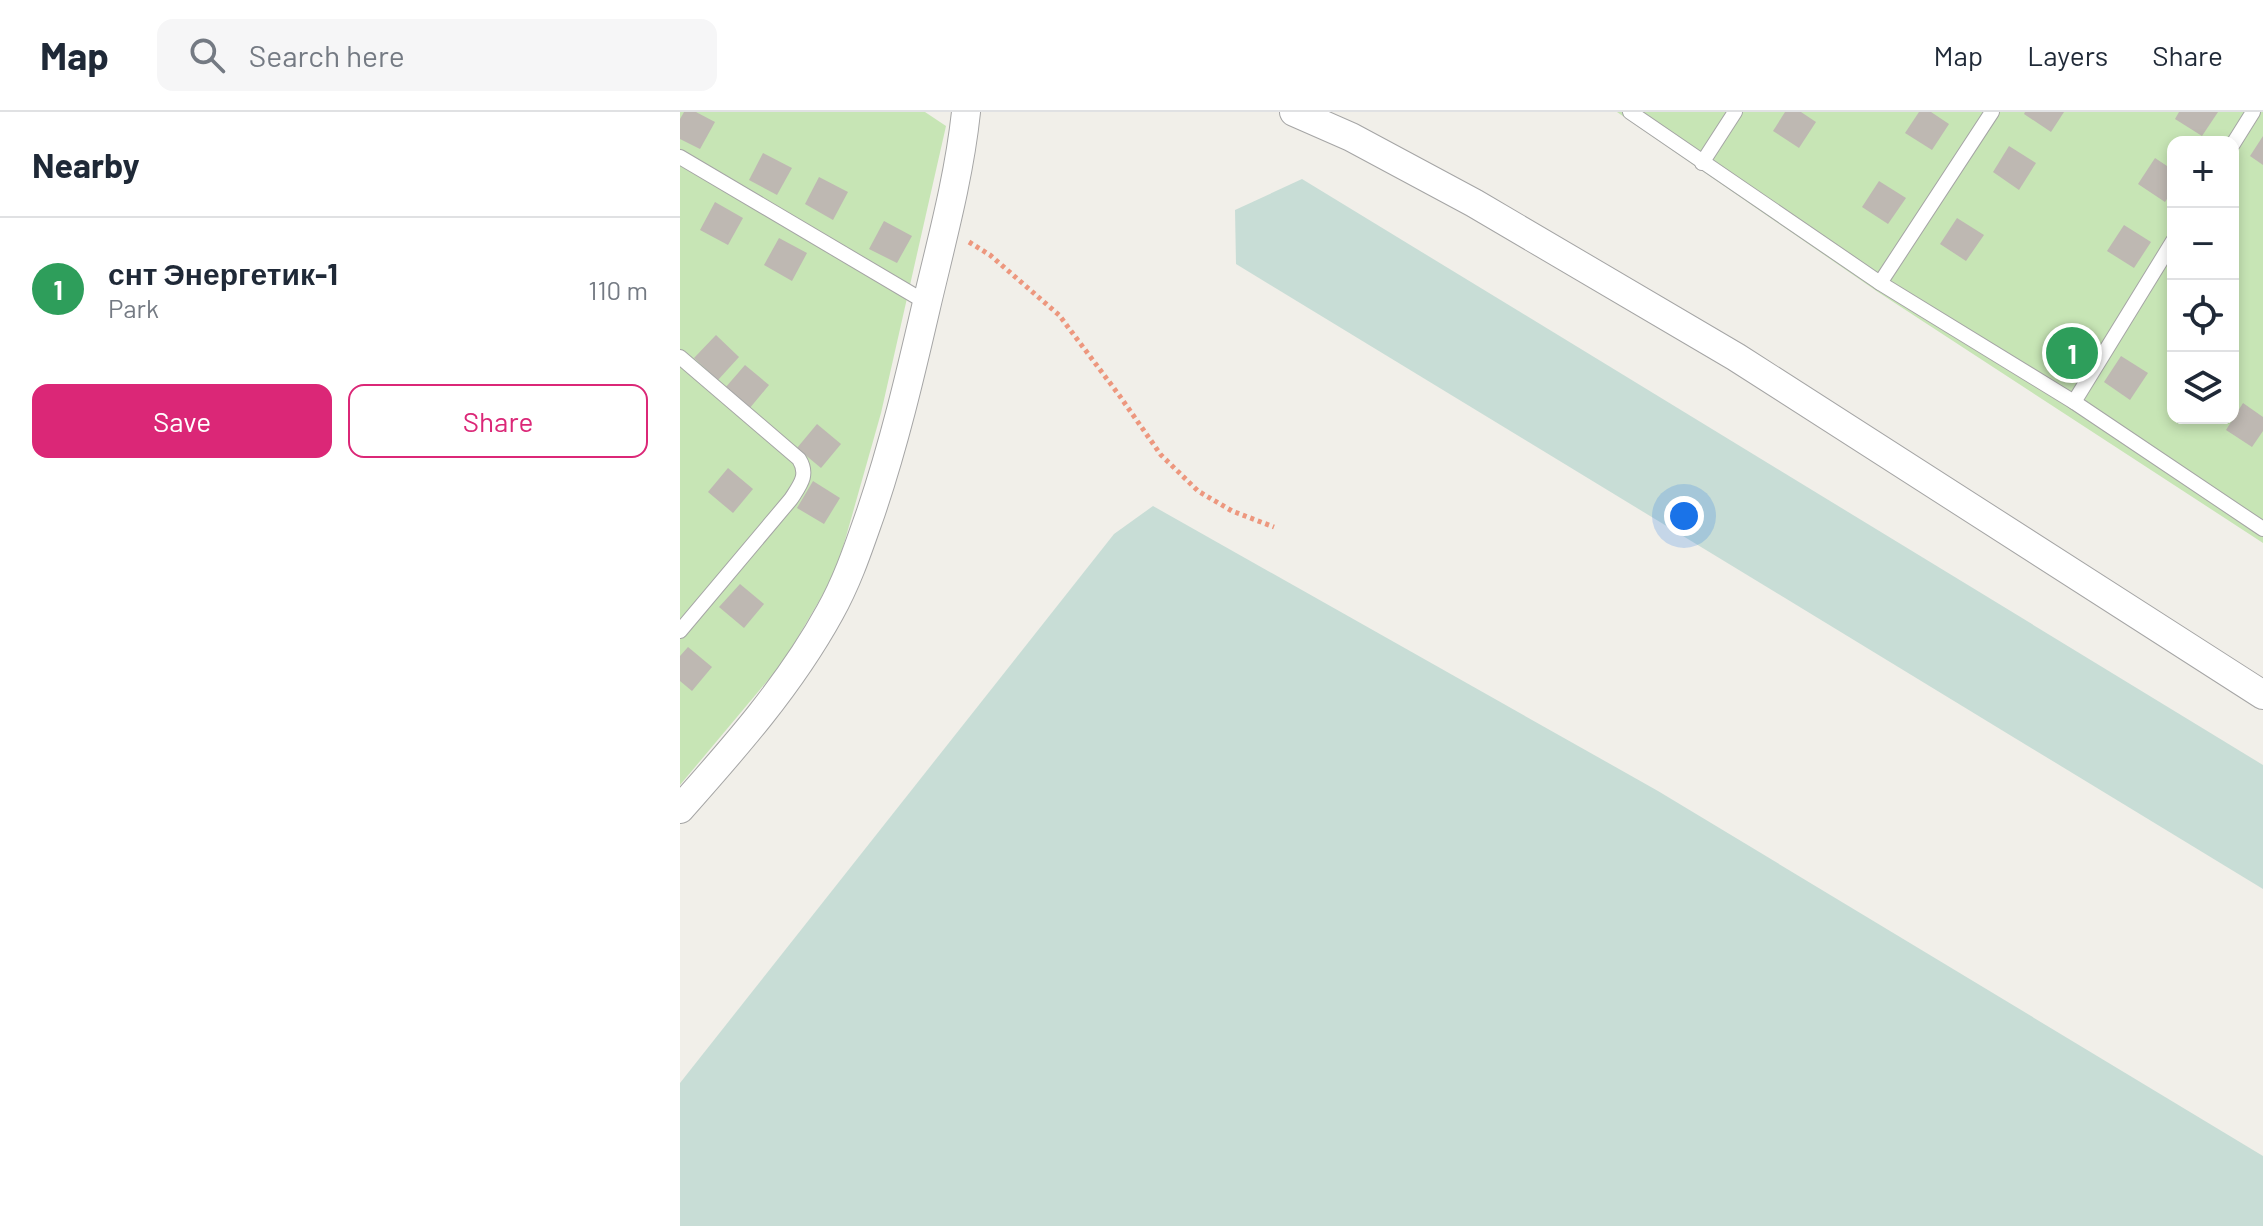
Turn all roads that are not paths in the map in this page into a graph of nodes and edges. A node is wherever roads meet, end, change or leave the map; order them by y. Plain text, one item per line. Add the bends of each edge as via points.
1 (966, 112) edge
2 (1294, 112) edge
3 (1630, 112) edge
4 (1735, 112) edge
5 (1992, 112) edge
6 (2253, 112) edge
7 (2238, 136) edge
8 (680, 157) edge
9 (1702, 163) junction
10 (2167, 251) edge
11 (1880, 283) junction
12 (927, 303) junction
13 (680, 357) edge
14 (2074, 402) junction
15 (2261, 522) edge
16 (680, 631) edge
17 (2263, 695) edge
18 (680, 809) edge

1 - 12 street
2 - 17 street via 1474,203 1736,357
3 - 9 lane
4 - 9 lane
5 - 11 lane
6 - 7 lane
8 - 12 lane
9 - 11 lane
10 - 14 lane
11 - 14 lane
12 - 18 street via 878,490 831,611 767,708
13 - 16 lane via 804,468 804,479 791,499
14 - 15 lane

